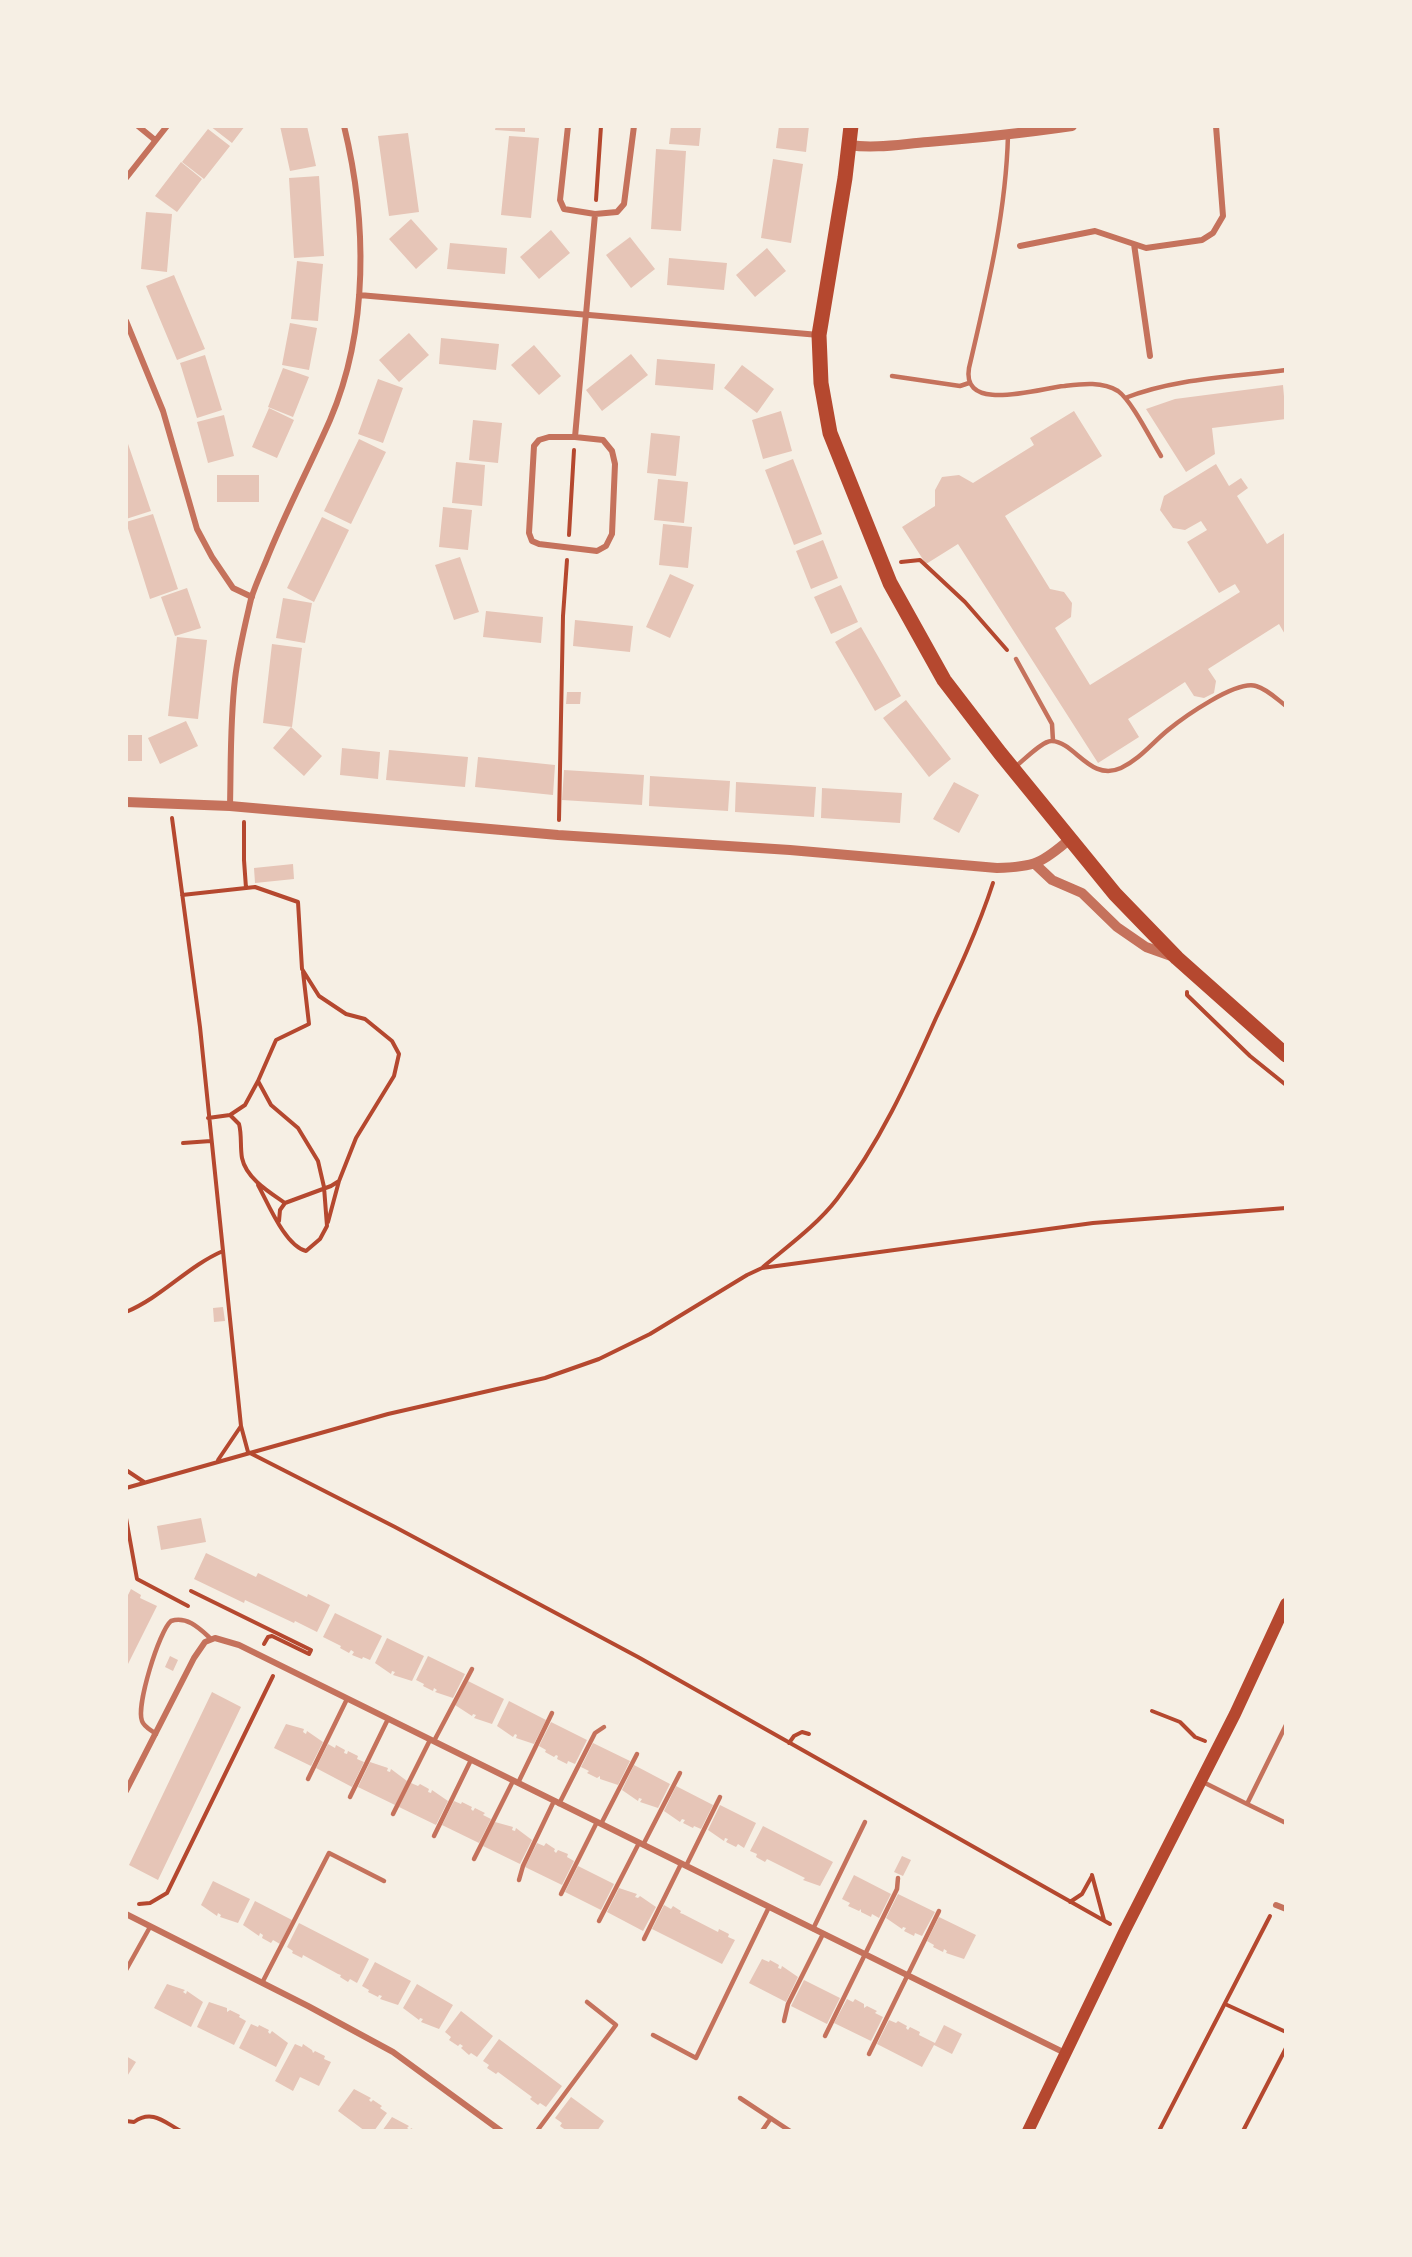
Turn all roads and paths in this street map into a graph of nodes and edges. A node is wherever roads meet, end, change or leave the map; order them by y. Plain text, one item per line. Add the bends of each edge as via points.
1 (138, 126) edge
2 (167, 126) edge
3 (344, 126) edge
4 (568, 126) edge
5 (601, 126) edge
6 (634, 126) edge
7 (851, 126) edge
8 (1072, 126) edge
9 (1216, 126) edge
10 (1008, 135) junction
11 (155, 140) junction
12 (849, 145) junction
13 (126, 178) edge
14 (595, 214) junction
15 (1134, 244) junction
16 (1020, 246) dead end
17 (359, 295) junction
18 (587, 315) junction
19 (126, 321) edge
20 (819, 335) junction
21 (1150, 356) dead end
22 (1286, 370) edge
23 (892, 376) dead end
24 (969, 383) junction
25 (1125, 398) junction
26 (575, 437) junction
27 (1161, 456) dead end
28 (568, 548) junction
29 (884, 568) junction
30 (252, 597) junction
31 (1016, 659) joint
32 (1286, 706) edge
33 (1053, 741) junction
34 (1013, 769) junction
35 (126, 801) edge
36 (174, 803) junction
37 (230, 806) junction
38 (244, 808) junction
39 (558, 836) junction
40 (1070, 839) junction
41 (1035, 864) junction
42 (997, 868) junction
43 (246, 888) junction
44 (182, 895) junction
45 (1180, 961) junction
46 (302, 969) junction
47 (1286, 1055) edge
48 (258, 1081) junction
49 (1286, 1085) edge
50 (230, 1115) junction
51 (208, 1118) junction
52 (211, 1141) junction
53 (183, 1143) dead end
54 (256, 1181) junction
55 (339, 1181) junction
56 (324, 1188) junction
57 (285, 1203) junction
58 (1286, 1208) edge
59 (278, 1222) junction
60 (327, 1226) junction
61 (224, 1251) junction
62 (762, 1268) junction
63 (126, 1312) edge
64 (241, 1426) junction
65 (248, 1452) junction
66 (218, 1461) junction
67 (126, 1470) edge
68 (144, 1482) junction
69 (126, 1488) edge
70 (126, 1518) edge
71 (191, 1591) dead end
72 (1286, 1604) edge
73 (196, 1610) dead end
74 (268, 1636) dead end
75 (210, 1638) junction
76 (278, 1665) junction
77 (472, 1669) dead end
78 (347, 1699) junction
79 (1152, 1711) dead end
80 (552, 1713) dead end
81 (388, 1719) junction
82 (1286, 1725) edge
83 (604, 1727) dead end
84 (156, 1734) junction
85 (809, 1734) dead end
86 (432, 1740) junction
87 (789, 1743) junction
88 (1208, 1743) dead end
89 (637, 1754) dead end
90 (471, 1760) junction
91 (680, 1773) dead end
92 (308, 1779) dead end
93 (1201, 1781) junction
94 (515, 1782) junction
95 (126, 1791) edge
96 (350, 1797) dead end
97 (720, 1797) dead end
98 (557, 1802) junction
99 (1247, 1804) junction
100 (393, 1814) dead end
101 (865, 1822) dead end
102 (599, 1823) junction
103 (1286, 1823) edge
104 (434, 1836) dead end
105 (641, 1844) junction
106 (474, 1859) dead end
107 (684, 1865) junction
108 (898, 1878) dead end
109 (519, 1880) dead end
110 (384, 1881) dead end
111 (561, 1894) dead end
112 (1070, 1902) junction
113 (138, 1904) dead end
114 (1276, 1905) joint
115 (769, 1907) junction
116 (1286, 1909) edge
117 (939, 1911) dead end
118 (126, 1914) edge
119 (599, 1921) dead end
120 (150, 1927) junction
121 (813, 1929) junction
122 (823, 1934) junction
123 (644, 1939) dead end
124 (865, 1954) junction
125 (126, 1970) edge
126 (907, 1975) junction
127 (262, 1983) junction
128 (587, 2002) dead end
129 (1225, 2004) junction
130 (784, 2021) dead end
131 (1286, 2032) edge
132 (653, 2035) dead end
133 (825, 2036) dead end
134 (1286, 2048) edge
135 (869, 2054) dead end
136 (1065, 2054) junction
137 (740, 2098) dead end
138 (771, 2118) junction
139 (126, 2121) edge
140 (181, 2131) edge
141 (501, 2131) edge
142 (537, 2131) edge
143 (762, 2131) edge
144 (790, 2131) edge
145 (1028, 2131) edge
146 (1159, 2131) edge
147 (1243, 2131) edge

1 - 11 street
2 - 11 street
3 - 17 street via 360,221
4 - 14 street via 560,200 564,209
5 - 14 path
6 - 14 street via 624,204 617,212
7 - 12 main road
8 - 10 street
9 - 15 street via 1223,216 1213,233 1202,240 1146,248
10 - 12 street via 866,148
10 - 24 lane via 1005,194
11 - 13 street
12 - 20 main road
14 - 18 street
15 - 16 street via 1095,231
15 - 21 street
17 - 18 street
17 - 30 street via 338,398
18 - 20 street
18 - 26 street
19 - 30 street via 162,411 197,529 234,588
20 - 29 main road via 821,383 830,433
22 - 25 lane via 1181,383 1143,390
23 - 24 lane via 960,386
24 - 25 lane via 976,390 1000,395 1062,386 1105,385
25 - 27 lane
26 - 28 path
26 - 28 street via 549,437 534,446 529,533 539,544
26 - 28 street via 603,440 612,451 612,534 606,546 597,551
28 - 39 path
29 - 31 path via 920,560 966,602
29 - 34 main road via 944,680
30 - 37 street via 235,679
31 - 33 lane via 1052,724
32 - 33 lane via 1255,685 1237,687 1167,730 1120,769 1098,769
33 - 34 lane
34 - 40 main road
35 - 36 street
36 - 37 street
36 - 44 path via 172,825
37 - 38 street
38 - 39 street
38 - 43 path
39 - 42 street
40 - 41 street
40 - 45 main road via 1115,894
41 - 42 street
41 - 45 street via 1052,880 1082,893 1117,927 1146,947
42 - 62 path via 961,964 880,1134 836,1200
43 - 44 path
43 - 46 path via 255,887 298,902
44 - 51 path
45 - 47 main road
45 - 49 path via 1187,995
46 - 48 path via 309,1024 276,1040
46 - 55 path via 319,996 346,1014 365,1019 392,1041 399,1054 394,1076 356,1138
48 - 50 path via 244,1104
48 - 56 path via 270,1105 307,1139 318,1161
50 - 51 path
50 - 54 path via 239,1124 243,1161
51 - 52 path
52 - 53 path
52 - 61 path
54 - 57 path
54 - 59 path
55 - 56 path
55 - 60 path
56 - 57 path
56 - 60 path
57 - 59 path
58 - 62 path via 1093,1223
59 - 60 path via 291,1241 306,1251 320,1239
61 - 63 path via 203,1260
61 - 64 path
62 - 65 path via 650,1334 545,1378 388,1414
64 - 65 path
64 - 66 path
65 - 66 path
65 - 87 path via 627,1651
66 - 68 path
67 - 68 path
68 - 69 path
70 - 73 path via 137,1578
71 - 74 path via 311,1650 309,1654
72 - 93 main road
75 - 76 street via 239,1645
75 - 84 street via 194,1658
75 - 84 lane via 183,1619 171,1621 163,1631 141,1708 144,1725
76 - 78 street
76 - 113 path via 167,1893 150,1903
77 - 86 lane
78 - 81 street
78 - 92 lane
79 - 88 path via 1180,1722
80 - 94 lane
81 - 86 street
81 - 96 lane
82 - 99 lane
83 - 98 lane via 595,1733
84 - 95 street
85 - 87 path via 802,1732
86 - 90 street
86 - 100 lane
87 - 112 path
89 - 102 lane
90 - 94 street
90 - 104 lane
91 - 105 lane
93 - 99 lane
93 - 136 main road
94 - 98 street
94 - 106 lane
97 - 107 lane
98 - 102 street
98 - 109 lane
99 - 103 lane
101 - 121 lane
102 - 105 street
102 - 111 lane
105 - 107 street
105 - 119 lane
107 - 115 street
107 - 123 lane
108 - 124 lane via 897,1889
110 - 127 lane via 328,1853
112 - 112 path via 1082,1894 1092,1875 1107,1922
114 - 116 street
114 - 129 path
115 - 121 street
115 - 132 lane via 696,2058
117 - 126 lane
118 - 120 street
120 - 125 lane
120 - 127 street
121 - 122 street
122 - 124 street
122 - 130 lane via 788,2004
124 - 126 street
124 - 133 lane
126 - 135 lane
126 - 136 street
127 - 141 street via 393,2052
128 - 142 lane via 616,2025
129 - 131 path
129 - 146 path
134 - 147 path
136 - 145 main road
137 - 138 lane
138 - 143 lane
138 - 144 lane
139 - 140 path via 155,2117

